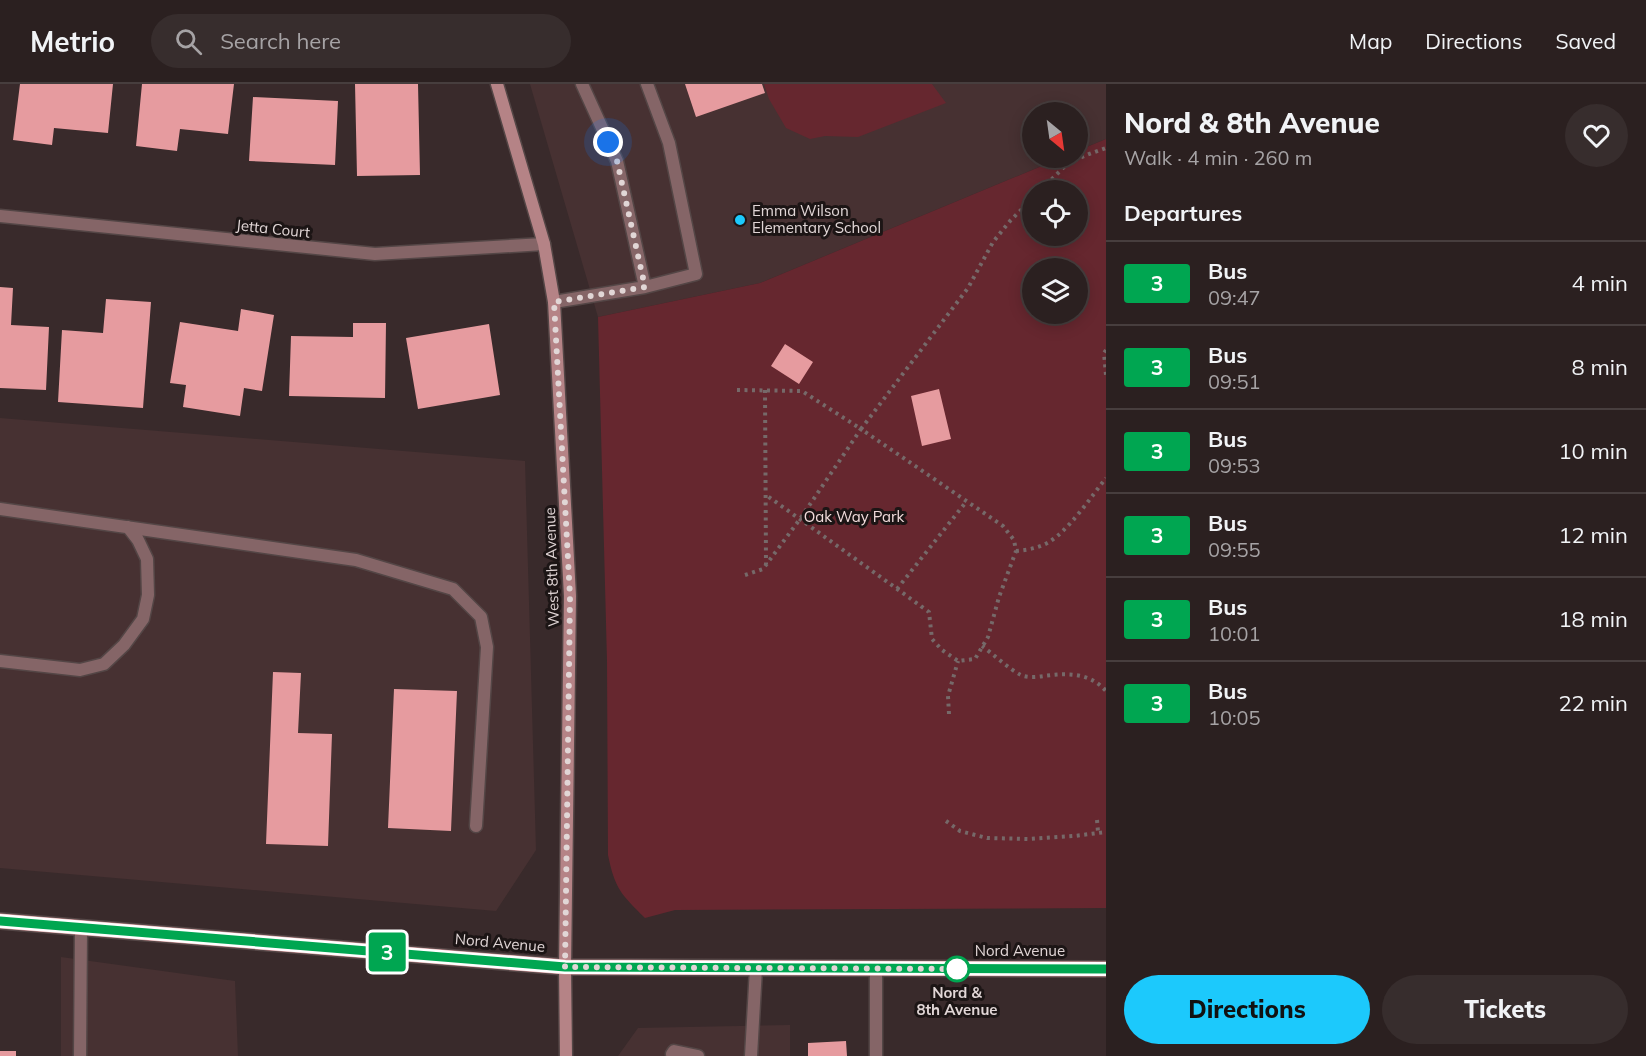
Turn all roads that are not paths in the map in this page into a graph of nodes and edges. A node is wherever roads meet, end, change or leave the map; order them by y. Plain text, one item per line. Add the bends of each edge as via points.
1 (497, 84) edge
2 (582, 84) edge
3 (647, 84) edge
4 (0, 216) edge
5 (544, 244) junction
6 (645, 287) junction
7 (554, 302) junction
8 (0, 509) edge
9 (128, 527) junction
10 (0, 661) edge
11 (476, 826) dead end
12 (0, 921) edge
13 (81, 928) junction
14 (565, 967) junction
15 (756, 968) junction
16 (876, 968) junction
17 (1106, 969) edge
18 (672, 1054) dead end
19 (80, 1056) edge
20 (566, 1056) edge
21 (698, 1056) edge
22 (751, 1056) edge
23 (876, 1056) edge

1 - 5 street, West 8th Avenue
2 - 6 street via 617,161
3 - 6 street via 669,143 696,274
4 - 5 street, Jetta Court via 375,254
5 - 7 street, West 8th Avenue
6 - 7 street
7 - 14 street, West 8th Avenue via 570,596
8 - 9 street
9 - 10 street via 147,559 148,595 143,619 124,645 104,663 80,670
9 - 11 street via 356,560 453,589 481,617 487,647
12 - 13 main road, Nord Avenue
13 - 14 main road, Nord Avenue
13 - 19 street
14 - 15 main road, Nord Avenue
14 - 20 street, West 8th Avenue
15 - 16 main road, Nord Avenue
15 - 22 street
16 - 17 main road, Nord Avenue
16 - 23 street
18 - 21 street via 674,1051

